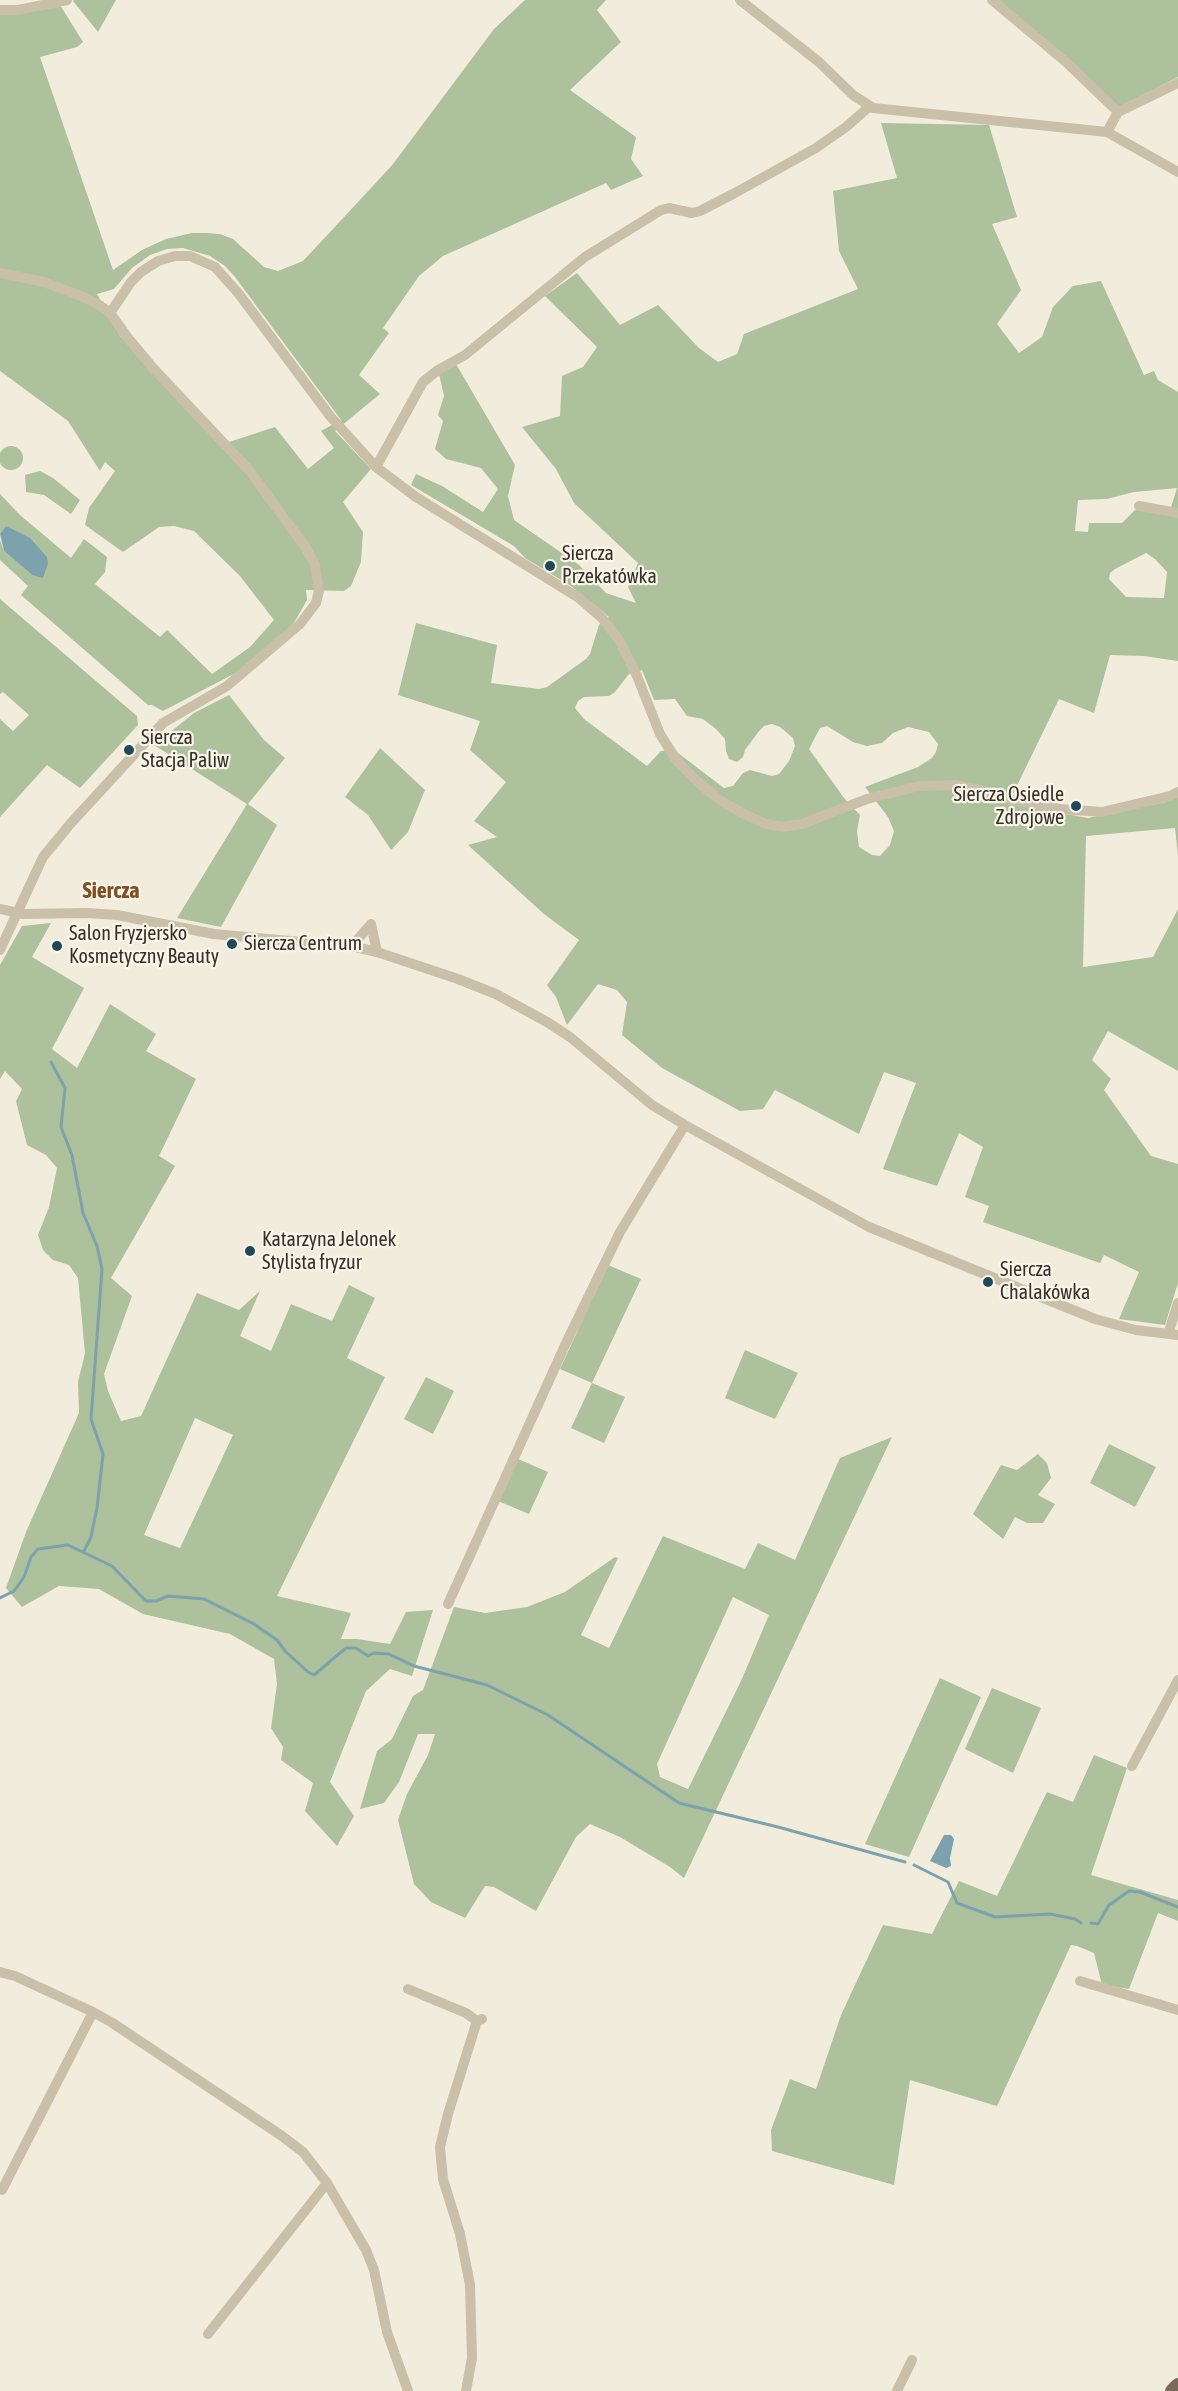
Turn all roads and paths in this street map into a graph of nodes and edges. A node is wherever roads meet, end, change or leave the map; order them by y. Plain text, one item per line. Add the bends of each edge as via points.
1 (67, 0) edge
2 (740, 0) edge
3 (992, 0) edge
4 (0, 10) edge
5 (1178, 83) edge
6 (870, 106) junction
7 (1118, 112) junction
8 (1107, 132) junction
9 (1178, 172) edge
10 (0, 273) edge
11 (110, 313) junction
12 (376, 467) junction
13 (1140, 506) dead end
14 (1178, 513) edge
15 (1178, 792) edge
16 (0, 909) edge
17 (17, 914) junction
18 (351, 947) junction
19 (0, 950) edge
20 (377, 952) junction
21 (685, 1125) junction
22 (1178, 1303) edge
23 (1173, 1335) edge
24 (448, 1604) dead end
25 (1178, 1680) edge
26 (1132, 1766) dead end
27 (0, 1972) edge
28 (1080, 1981) dead end
29 (408, 1989) dead end
30 (1178, 2010) edge
31 (93, 2012) junction
32 (327, 2183) junction
33 (2, 2190) dead end
34 (208, 2334) dead end
35 (912, 2360) dead end
36 (1178, 2385) edge
37 (408, 2391) edge
38 (466, 2391) edge
39 (897, 2391) edge
40 (1172, 2391) edge

1 - 4 street
2 - 6 street
3 - 7 street
5 - 7 street
6 - 8 street
6 - 12 street via 816,148 733,194 692,213 661,210 585,258 465,356 423,382
7 - 8 street
8 - 9 street
10 - 11 street via 44,282 90,300
11 - 12 street via 131,282 158,261 182,256 207,263 239,294 330,416
11 - 17 street via 275,504 315,565 319,591 316,603 300,624 254,664 227,686 163,723 50,848
12 - 15 street via 416,497 579,598 603,619 619,640 660,734 677,761 720,800 766,824 802,824 867,799 919,786 954,785 1060,809 1102,812
13 - 14 street
16 - 17 street
17 - 18 street via 103,914 214,934
17 - 19 street
18 - 20 street
18 - 20 street via 371,924
20 - 21 street via 458,979 522,1008 570,1038 649,1103
21 - 23 street via 863,1224 913,1246 1095,1319
21 - 24 street via 620,1233
22 - 23 street
25 - 26 street
27 - 31 street
28 - 30 street
29 - 38 street via 480,2020 440,2147 442,2180 460,2234 470,2285 472,2358
31 - 32 street via 286,2139 303,2152
31 - 33 street
32 - 34 street
32 - 37 street via 374,2270 387,2332
35 - 39 street
36 - 40 main road

